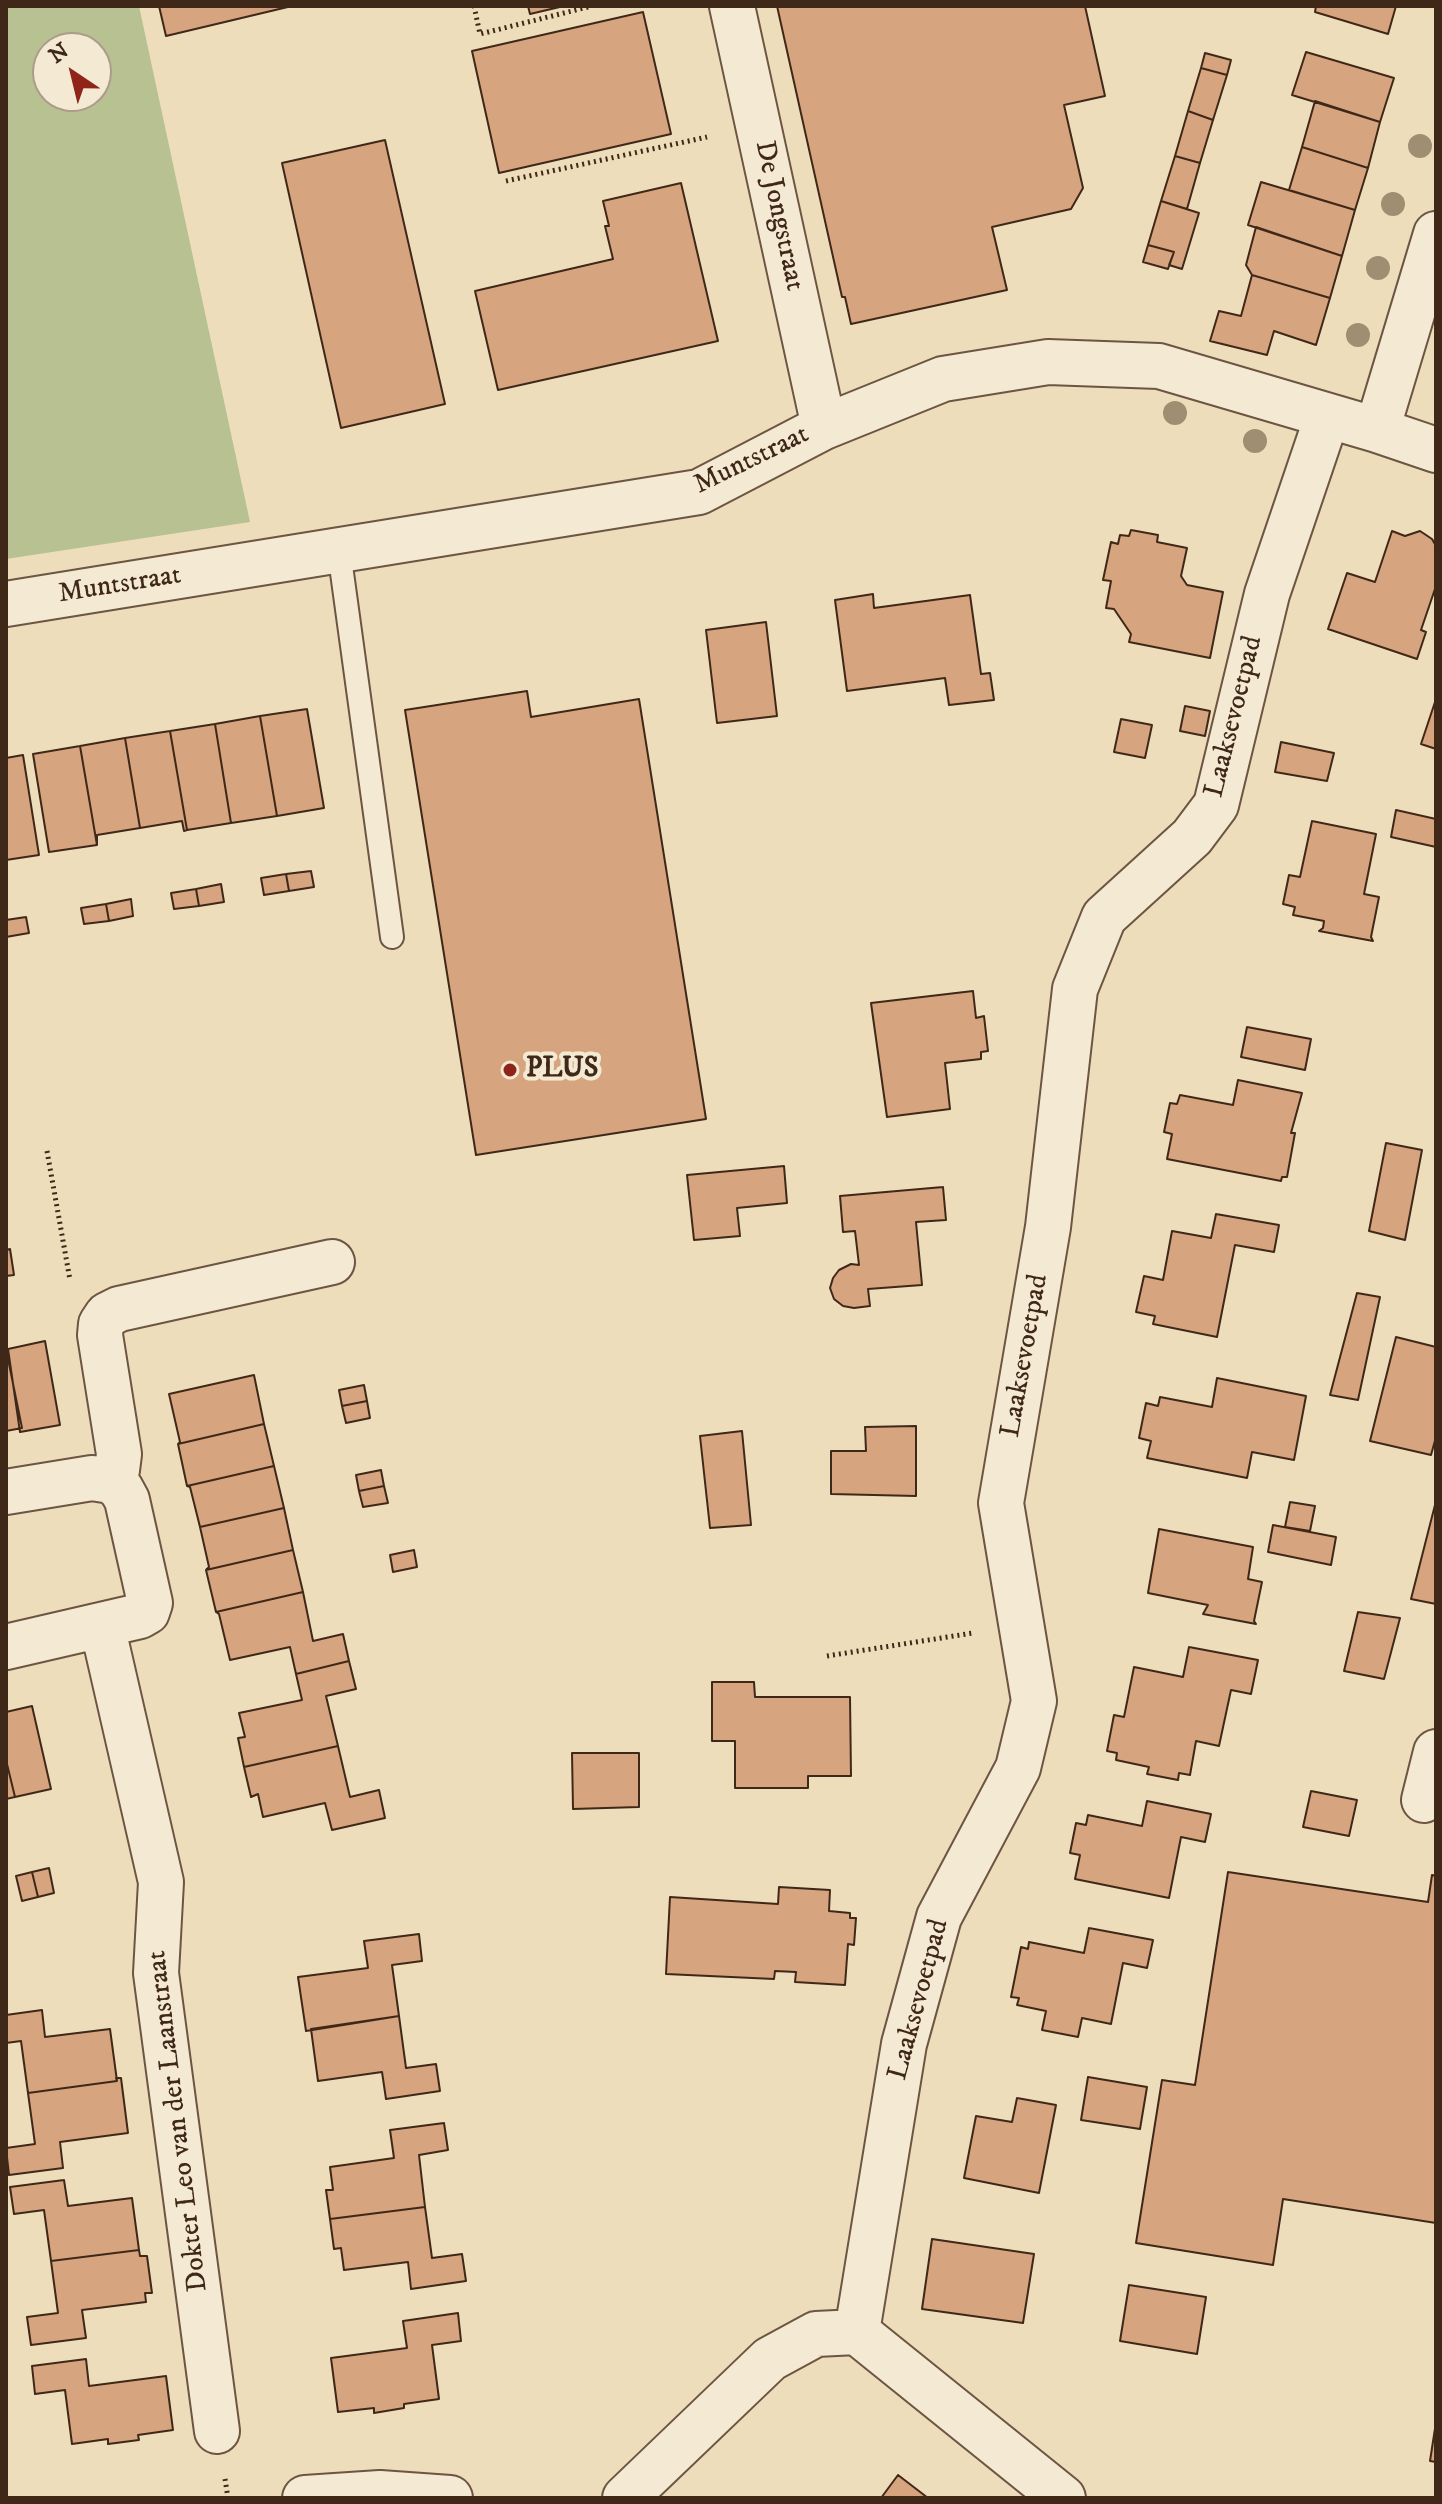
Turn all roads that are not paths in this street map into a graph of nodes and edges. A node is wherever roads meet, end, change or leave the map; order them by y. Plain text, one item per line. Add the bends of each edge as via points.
1 (732, 6) edge
2 (1436, 234) edge
3 (1327, 417) junction
4 (824, 427) junction
5 (1377, 430) junction
6 (1436, 450) edge
7 (339, 551) junction
8 (6, 604) edge
9 (392, 937) dead end
10 (332, 1262) dead end
11 (111, 1481) junction
12 (6, 1492) edge
13 (102, 1625) junction
14 (6, 1647) edge
15 (1436, 1752) edge
16 (1424, 1800) dead end
17 (857, 2332) junction
18 (217, 2431) dead end
19 (305, 2498) edge
20 (450, 2498) edge
21 (625, 2498) edge
22 (1063, 2498) edge

1 - 4 street, De Jongstraat
2 - 5 street
3 - 4 street, Muntstraat via 1159,366 1048,362 943,379
3 - 5 street, Muntstraat
3 - 17 street, Laaksevoetpad via 1267,594 1216,805 1192,837 1104,917 1075,989 1048,1227 1001,1503 1034,1701 1018,1768 939,1917 904,2044
4 - 7 street, Muntstraat via 699,492
5 - 6 street, Muntstraat
7 - 8 street, Muntstraat
7 - 9 lane
10 - 11 street via 107,1315 100,1335 119,1454
11 - 12 street via 92,1478
11 - 13 street via 127,1500 150,1603 140,1616
13 - 14 street
13 - 18 street, Dokter Leo van der Laanstraat via 161,1882 156,1973
15 - 16 street
17 - 21 street via 816,2334 770,2359
17 - 22 street
19 - 20 street via 380,2493

